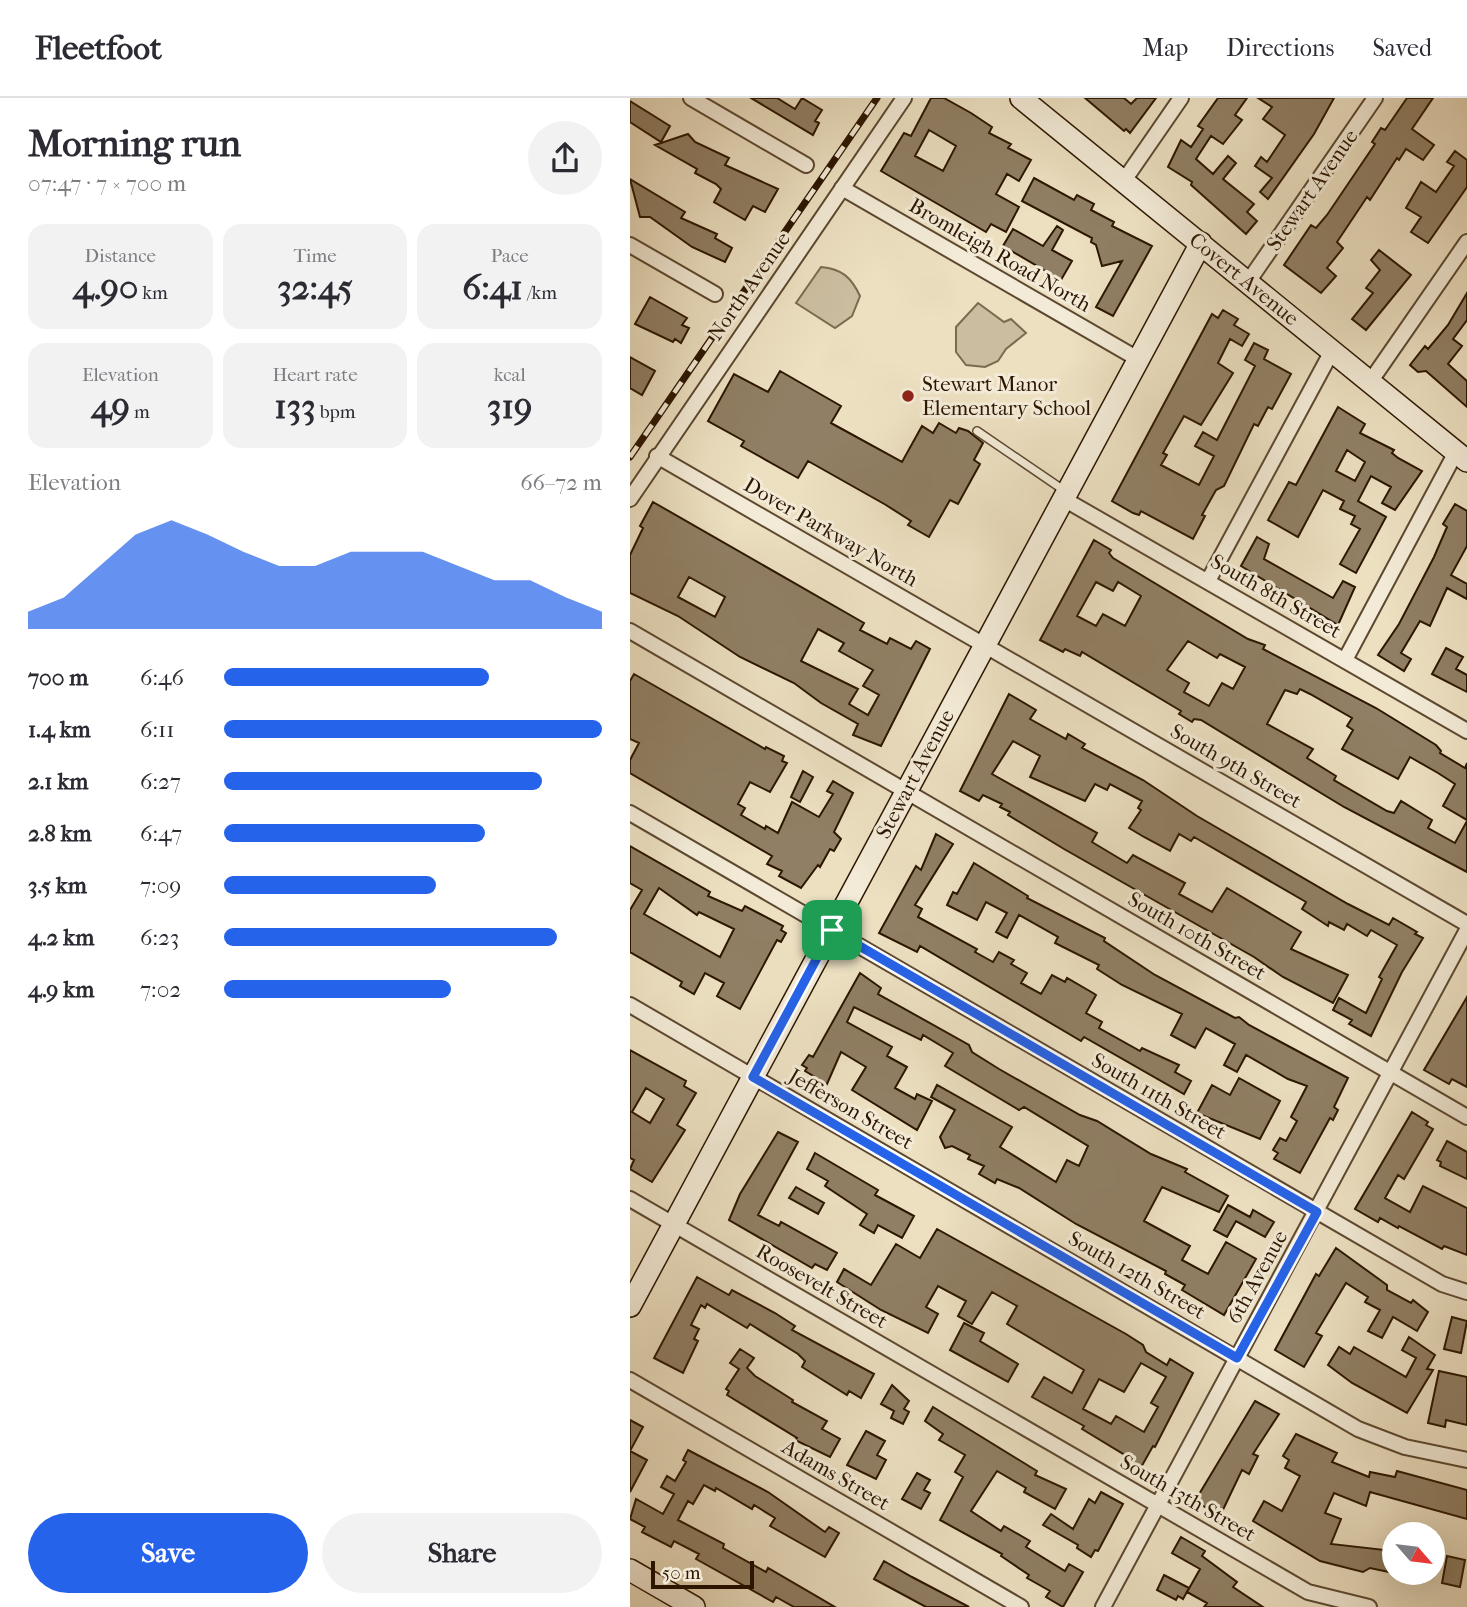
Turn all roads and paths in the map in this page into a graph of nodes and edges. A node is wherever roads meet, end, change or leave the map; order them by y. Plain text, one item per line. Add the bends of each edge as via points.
1 (691, 98) edge
2 (904, 98) edge
3 (1021, 98) edge
4 (1181, 98) edge
5 (1375, 98) edge
6 (806, 165) dead end
7 (1123, 182) junction
8 (842, 188) junction
9 (1467, 242) edge
10 (1200, 243) junction
11 (630, 245) edge
12 (1248, 282) junction
13 (715, 294) dead end
14 (1332, 351) junction
15 (1138, 359) junction
16 (1370, 382) junction
17 (977, 431) dead end
18 (657, 456) junction
19 (1462, 456) edge
20 (1064, 495) junction
21 (630, 499) edge
22 (1208, 581) junction
23 (630, 631) edge
24 (984, 645) junction
25 (1345, 660) junction
26 (1467, 731) edge
27 (906, 791) junction
28 (630, 813) edge
29 (1467, 924) edge
30 (832, 930) junction
31 (1467, 930) edge
32 (630, 1005) edge
33 (1391, 1073) junction
34 (753, 1077) junction
35 (1467, 1117) edge
36 (941, 1186) joint
37 (630, 1199) edge
38 (1317, 1212) junction
39 (675, 1224) junction
40 (1467, 1292) edge
41 (630, 1307) edge
42 (1237, 1358) junction
43 (630, 1380) edge
44 (993, 1409) joint
45 (1467, 1460) edge
46 (1158, 1505) junction
47 (630, 1570) edge
48 (694, 1607) edge
49 (1021, 1607) edge
50 (1103, 1607) edge
51 (1369, 1607) edge

1 - 6 street
2 - 8 street, North Avenue
3 - 7 main road, Covert Avenue
4 - 7 street
5 - 12 street, Stewart Avenue
7 - 10 main road, Covert Avenue
8 - 15 street, Bromleigh Road North
8 - 18 street, North Avenue
9 - 16 street
10 - 12 main road, Covert Avenue
10 - 15 main road, Stewart Avenue
11 - 13 street
12 - 14 main road, Covert Avenue
14 - 16 main road, Covert Avenue
14 - 22 street
15 - 20 main road, Stewart Avenue
16 - 19 main road, Covert Avenue
17 - 20 lane
18 - 21 street, North Avenue
18 - 24 street, Dover Parkway North
19 - 25 street
20 - 22 street, South 8th Street
20 - 24 main road, Stewart Avenue
22 - 25 street, South 8th Street
23 - 27 street, South 10th Street
24 - 27 main road, Stewart Avenue
24 - 29 street, South 9th Street
25 - 26 street, South 8th Street
27 - 30 main road, Stewart Avenue
27 - 33 street, South 10th Street
28 - 30 street, South 11th Street
30 - 34 main road, Stewart Avenue
30 - 38 street, South 11th Street
31 - 33 street, 6th Avenue
32 - 34 street, Jefferson Street
33 - 35 street, South 10th Street
33 - 38 street, 6th Avenue
34 - 36 street, Jefferson Street
34 - 39 main road, Stewart Avenue
36 - 42 street, South 12th Street
37 - 39 street, Roosevelt Street
38 - 40 street, South 11th Street via 1441,1284
38 - 42 street, 6th Avenue
39 - 41 main road, Stewart Avenue
39 - 44 street, Roosevelt Street
42 - 45 street, South 12th Street via 1358,1429 1405,1447
42 - 46 street, 6th Avenue
43 - 49 street, Adams Street
44 - 46 street, South 13th Street
46 - 50 street, 6th Avenue
46 - 51 street, South 13th Street via 1308,1592
47 - 48 main road

